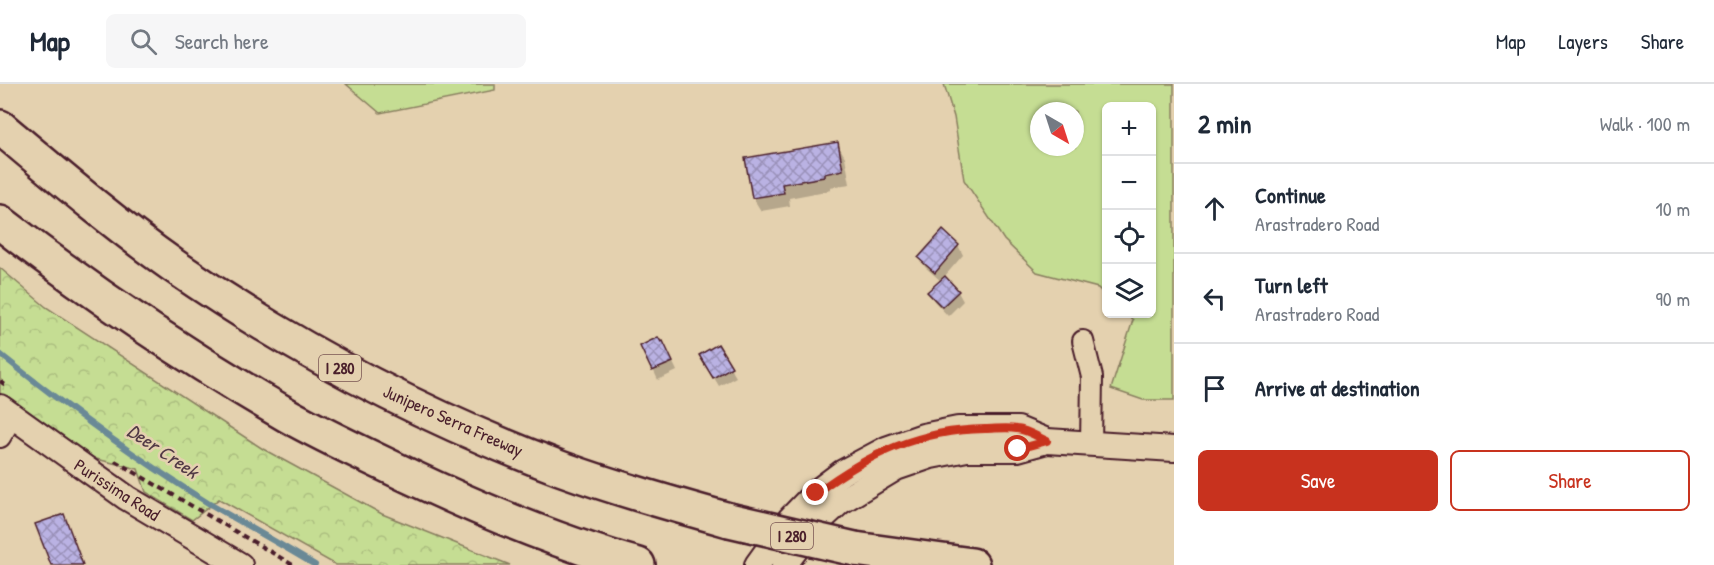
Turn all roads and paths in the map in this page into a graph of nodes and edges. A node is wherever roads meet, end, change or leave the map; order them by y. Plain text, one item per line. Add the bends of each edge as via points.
1 (0, 127) edge
2 (0, 222) edge
3 (1083, 341) dead end
4 (0, 381) edge
5 (5, 412) edge
6 (1047, 441) junction
7 (1091, 444) junction
8 (1174, 449) edge
9 (112, 459) dead end
10 (240, 565) edge
11 (293, 565) edge
12 (638, 565) edge
13 (757, 565) edge
14 (784, 565) edge
15 (972, 565) edge

1 - 15 highway, Junipero Serra Freeway / I 280, bridge via 174,266 322,358 477,434 560,468 729,520 855,549
2 - 12 highway via 142,324 288,416 454,497 541,533
3 - 7 street via 1092,377
4 - 5 path
5 - 10 street, Purissima Road via 127,498
6 - 7 street
6 - 13 street via 1018,429 958,429 886,449 843,472 816,493 790,519
6 - 14 street via 1018,449 967,449 896,468 840,502 814,526
7 - 8 street
9 - 11 path

